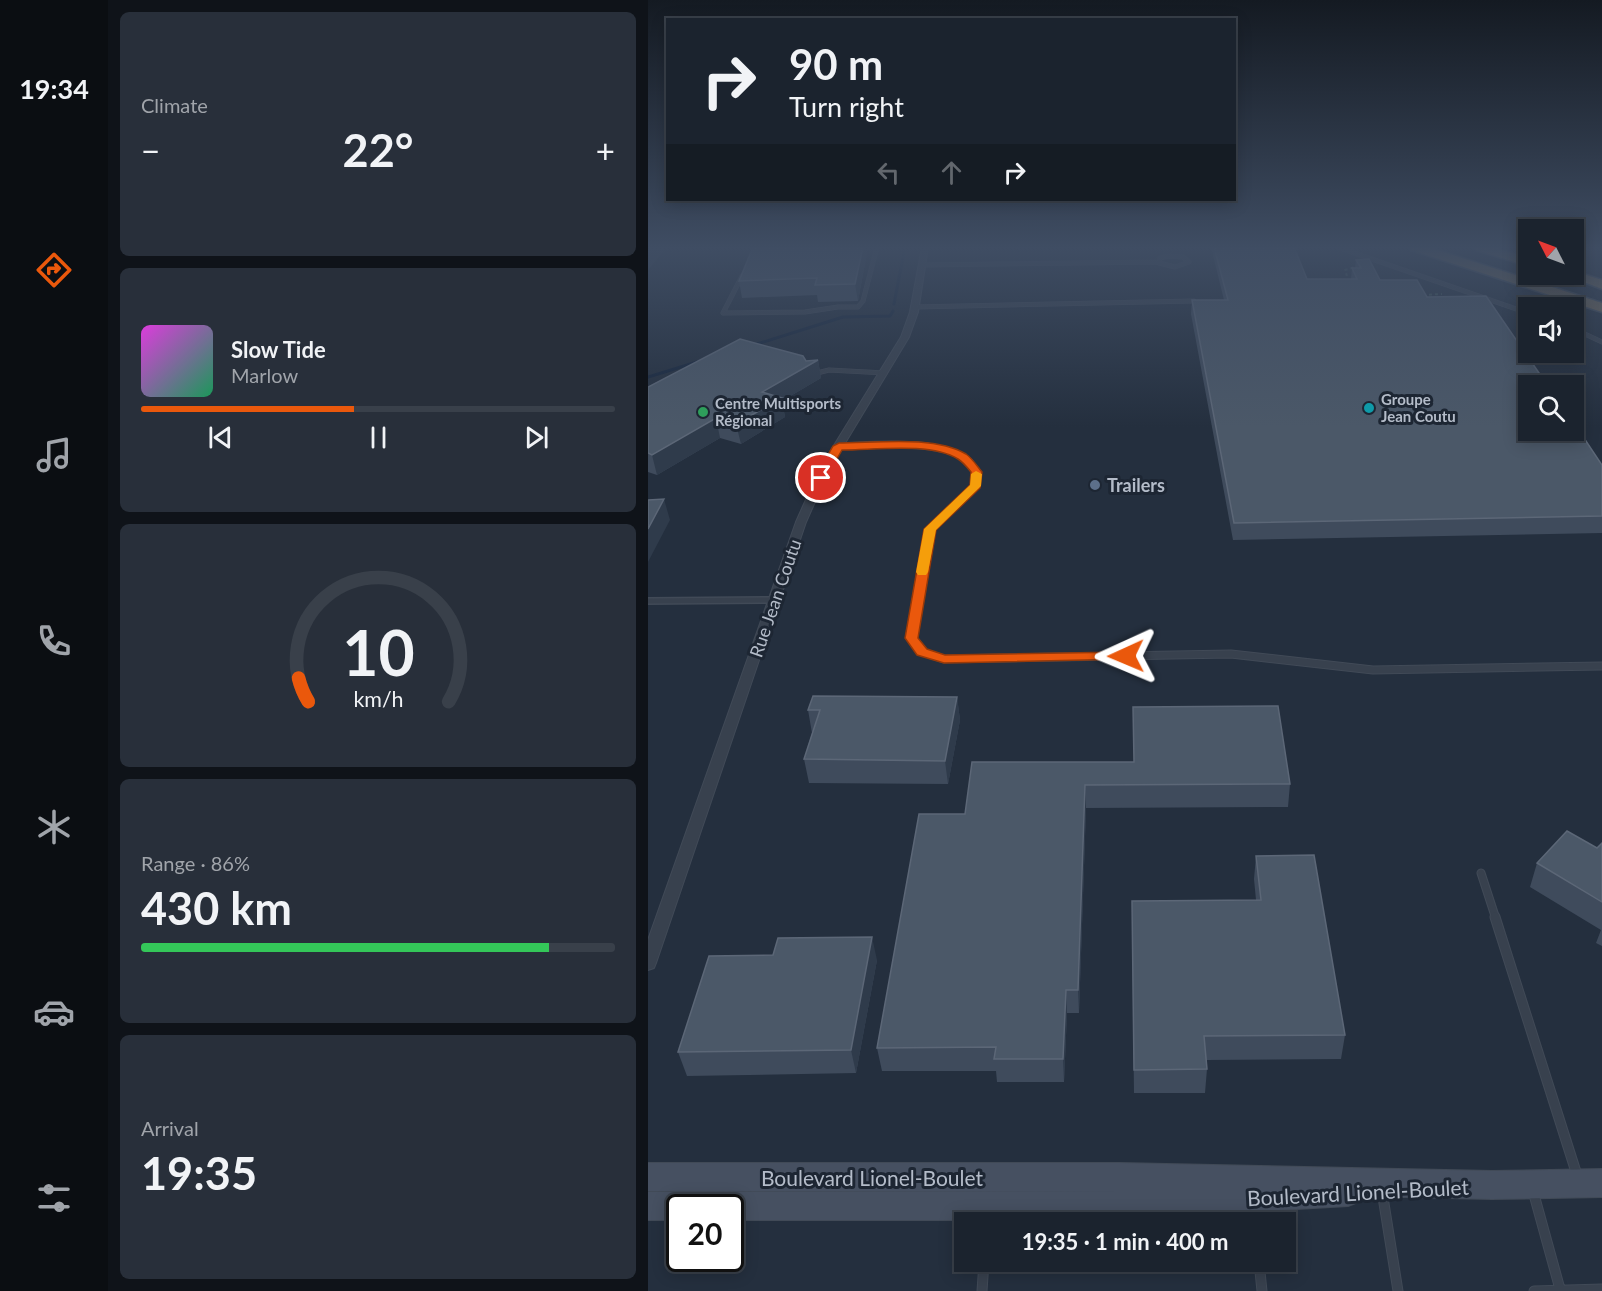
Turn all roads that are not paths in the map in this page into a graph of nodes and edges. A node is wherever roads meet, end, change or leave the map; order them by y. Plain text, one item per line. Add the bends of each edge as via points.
1 (726, 307) edge
2 (836, 307) edge
3 (915, 307) edge
4 (1584, 334) edge
5 (1602, 342) edge
6 (885, 373) junction
7 (810, 375) edge
8 (839, 446) junction
9 (775, 600) junction
10 (648, 601) edge
11 (1602, 666) edge
12 (1481, 873) dead end
13 (648, 963) edge
14 (648, 1177) edge
15 (1532, 1184) junction
16 (1591, 1184) edge
17 (1381, 1186) junction
18 (648, 1206) edge
19 (1254, 1210) edge
20 (983, 1272) edge
21 (1260, 1272) edge
22 (1560, 1289) junction
23 (1602, 1289) edge
24 (982, 1291) edge
25 (1262, 1291) edge
26 (1398, 1291) edge
27 (1534, 1291) edge

1 - 2 lane via 723,313 805,312
3 - 6 street, Rue Jean Coutu via 907,332
4 - 5 lane
6 - 7 lane via 829,370
6 - 8 street, Rue Jean Coutu
8 - 9 street, Rue Jean Coutu via 810,500
8 - 11 lane via 922,446 946,450 964,457 976,472 976,486 930,529 927,541 912,638 922,652 944,659 1231,654 1373,670
9 - 10 lane
9 - 13 street, Rue Jean Coutu
12 - 16 lane
14 - 17 main road, Boulevard Lionel-Boulet via 1120,1177
15 - 16 main road, Boulevard Lionel-Boulet
15 - 17 main road, Boulevard Lionel-Boulet
15 - 22 lane
17 - 19 main road, Boulevard Lionel-Boulet
17 - 26 lane
18 - 19 main road, Boulevard Lionel-Boulet via 987,1211 1110,1206
20 - 24 lane
21 - 25 lane
22 - 23 lane
22 - 27 lane

